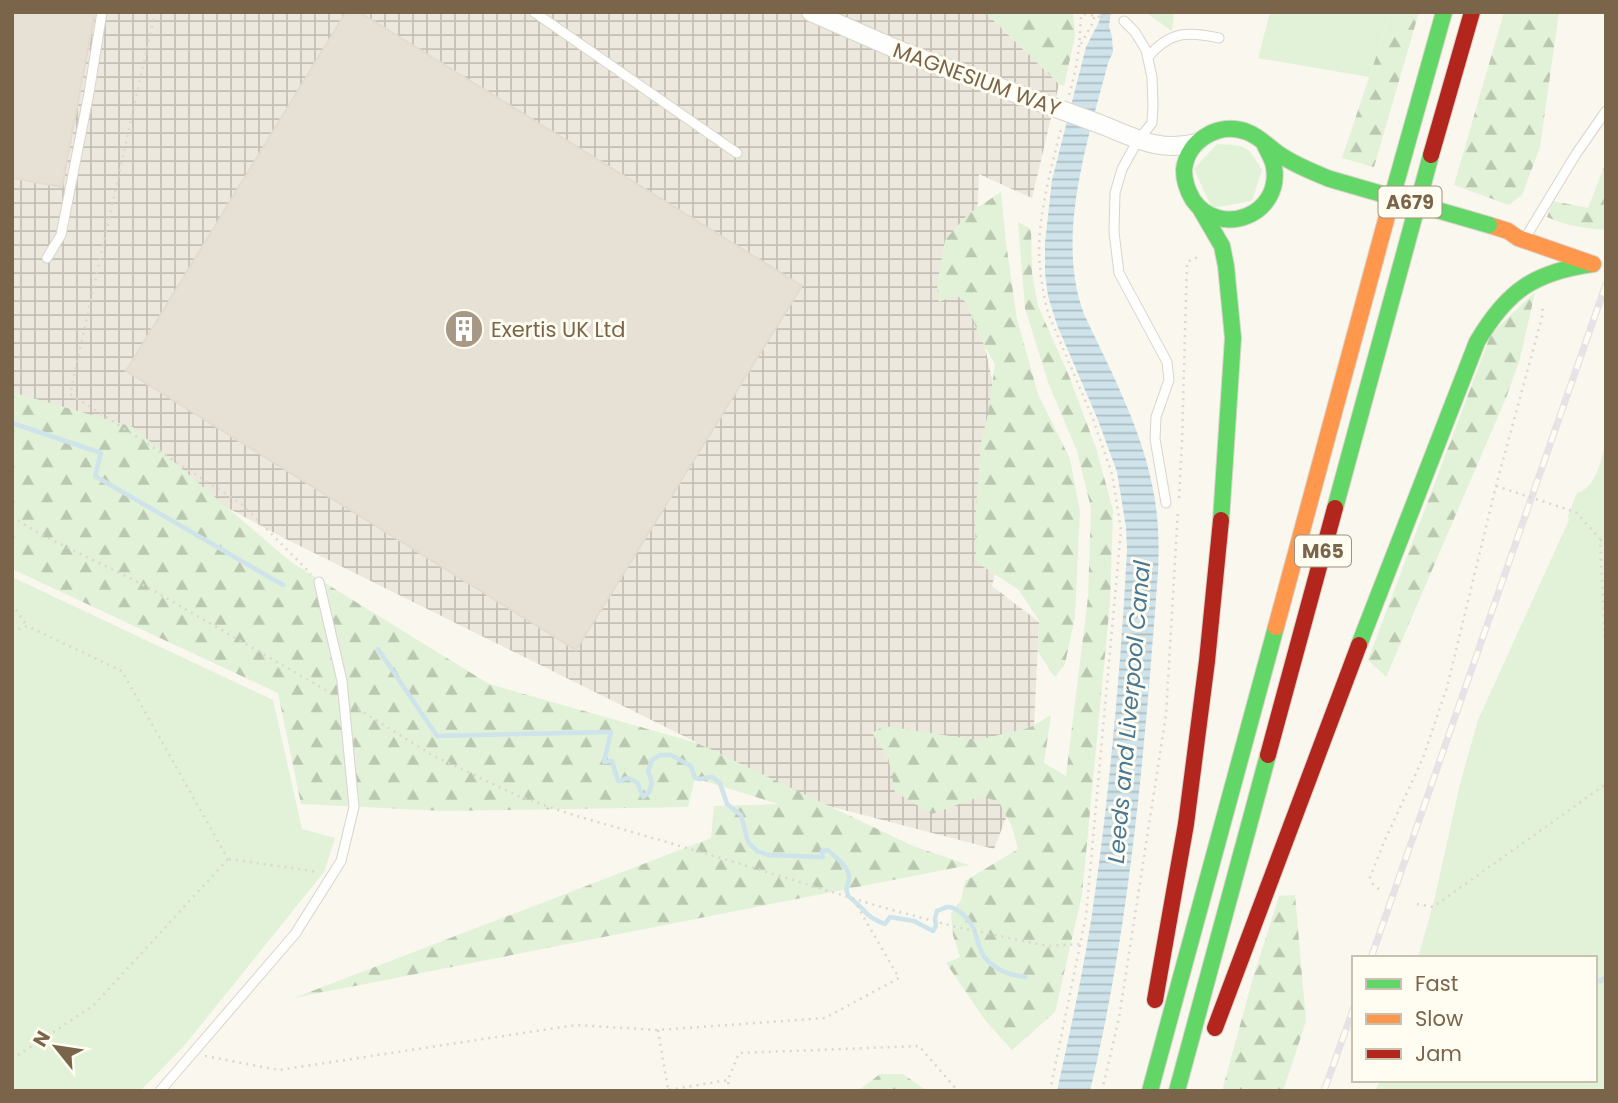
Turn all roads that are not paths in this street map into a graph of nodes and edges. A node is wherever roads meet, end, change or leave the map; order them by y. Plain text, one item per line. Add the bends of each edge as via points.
1 (102, 12) edge
2 (534, 12) edge
3 (811, 12) edge
4 (1444, 12) edge
5 (1472, 12) edge
6 (1124, 21) dead end
7 (1219, 38) dead end
8 (1148, 57) junction
9 (1606, 111) edge
10 (1141, 141) junction
11 (1264, 143) junction
12 (1196, 144) junction
13 (737, 153) dead end
14 (1329, 179) junction
15 (1186, 188) junction
16 (1269, 198) junction
17 (1200, 210) junction
18 (1526, 236) junction
19 (47, 258) dead end
20 (1602, 262) edge
21 (1166, 503) dead end
22 (318, 582) road end
23 (1150, 1020) dead end
24 (1210, 1044) dead end
25 (160, 1091) edge
26 (1150, 1091) edge
27 (1177, 1091) edge

1 - 19 lane via 61,235
2 - 13 lane
3 - 10 street, MAGNESIUM WAY, bridge via 903,52
4 - 26 highway, M65
5 - 27 highway, M65
6 - 8 lane
7 - 8 lane via 1179,34
8 - 10 lane via 1152,122
9 - 18 lane
10 - 12 street, MAGNESIUM WAY via 1171,148
10 - 15 street, MAGNESIUM WAY via 1167,160
10 - 21 lane via 1122,169 1115,193 1114,232 1119,273 1167,362 1169,380 1156,417 1155,439
11 - 12 highway, A679 via 1232,128 1210,133
11 - 14 highway, A679 via 1290,162
11 - 16 highway via 1276,170
12 - 15 highway via 1185,163
14 - 16 highway, A679 via 1297,184
14 - 18 highway, A679, bridge via 1508,231 1518,229
15 - 17 highway
16 - 17 highway, A679 via 1245,218 1214,218
17 - 23 highway via 1222,246 1233,338 1224,488 1186,824
18 - 20 highway, A679
20 - 24 highway via 1568,266 1521,287 1488,321 1476,342
22 - 25 lane via 342,681 354,807 341,861 295,933

